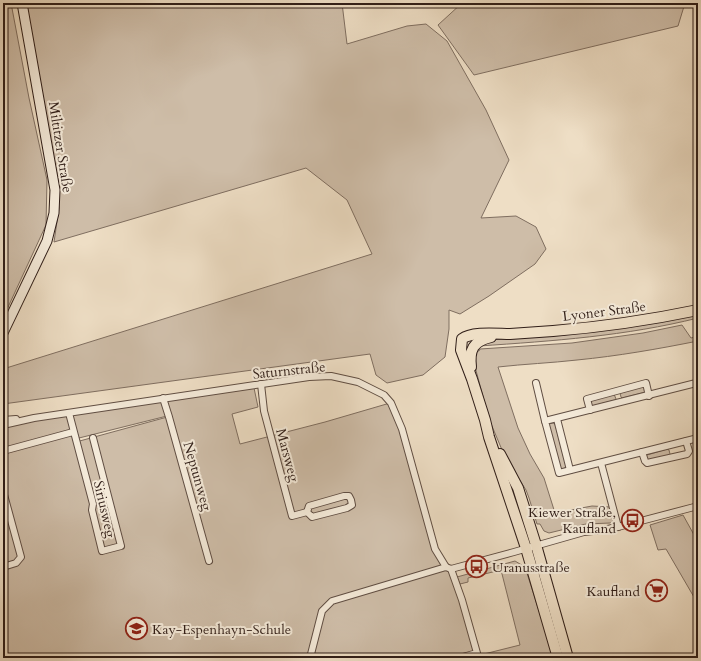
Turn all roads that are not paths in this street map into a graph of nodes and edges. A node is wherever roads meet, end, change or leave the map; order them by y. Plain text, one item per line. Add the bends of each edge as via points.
1 (22, 3) edge
2 (698, 310) edge
3 (3, 333) edge
4 (536, 383) dead end
5 (261, 384) junction
6 (697, 385) edge
7 (616, 391) junction
8 (649, 396) junction
9 (163, 398) junction
10 (620, 403) junction
11 (590, 410) junction
12 (68, 413) junction
13 (34, 418) junction
14 (557, 419) junction
15 (3, 420) edge
16 (485, 420) junction
17 (545, 421) junction
18 (3, 425) edge
19 (73, 432) junction
20 (92, 438) dead end
21 (698, 438) edge
22 (686, 441) junction
23 (670, 445) junction
24 (3, 451) edge
25 (642, 452) junction
26 (673, 457) junction
27 (601, 462) junction
28 (570, 470) junction
29 (3, 491) edge
30 (698, 506) edge
31 (307, 512) junction
32 (618, 527) junction
33 (536, 545) junction
34 (526, 548) junction
35 (209, 560) dead end
36 (3, 567) edge
37 (449, 568) junction
38 (477, 656) edge
39 (310, 658) edge
40 (459, 658) edge
41 (558, 658) edge
42 (568, 658) edge

1 - 3 street, Miltitzer Straße via 56,190 54,213 47,241
2 - 16 main road, Lyoner Straße via 628,323 512,334 470,335 462,339 461,350
4 - 17 street
5 - 9 street, Saturnstraße
5 - 31 street, Marsweg via 266,416 292,516
5 - 37 street, Saturnstraße via 330,376 358,382 384,395 391,403 402,429 435,549
6 - 8 street
7 - 8 street via 646,383
7 - 10 street
7 - 11 street via 586,398
8 - 10 street
9 - 12 street, Saturnstraße
9 - 35 street, Neptunweg
10 - 11 street
11 - 14 street
12 - 13 street, Saturnstraße
12 - 19 street, Siriusweg
13 - 15 street, Saturnstraße
13 - 18 street, Saturnstraße
14 - 17 street
14 - 28 street
16 - 33 main road via 518,488
16 - 34 main road
17 - 28 street via 559,473
19 - 20 street, Siriusweg via 93,504 92,510 102,551 121,546
19 - 24 street
21 - 22 street
22 - 23 street
22 - 26 street via 689,451 687,454
23 - 25 street
23 - 26 street
25 - 26 street via 647,464
25 - 27 street
27 - 28 street
27 - 32 street
29 - 36 street via 21,558 16,563
30 - 32 street
31 - 31 street, Marsweg via 312,517 347,508 352,505 351,500 349,496 344,496 309,506
32 - 33 street via 584,532
33 - 34 street
33 - 42 main road
34 - 37 street
34 - 41 main road
37 - 38 street via 462,600
37 - 39 street via 332,600 322,611
38 - 40 street

